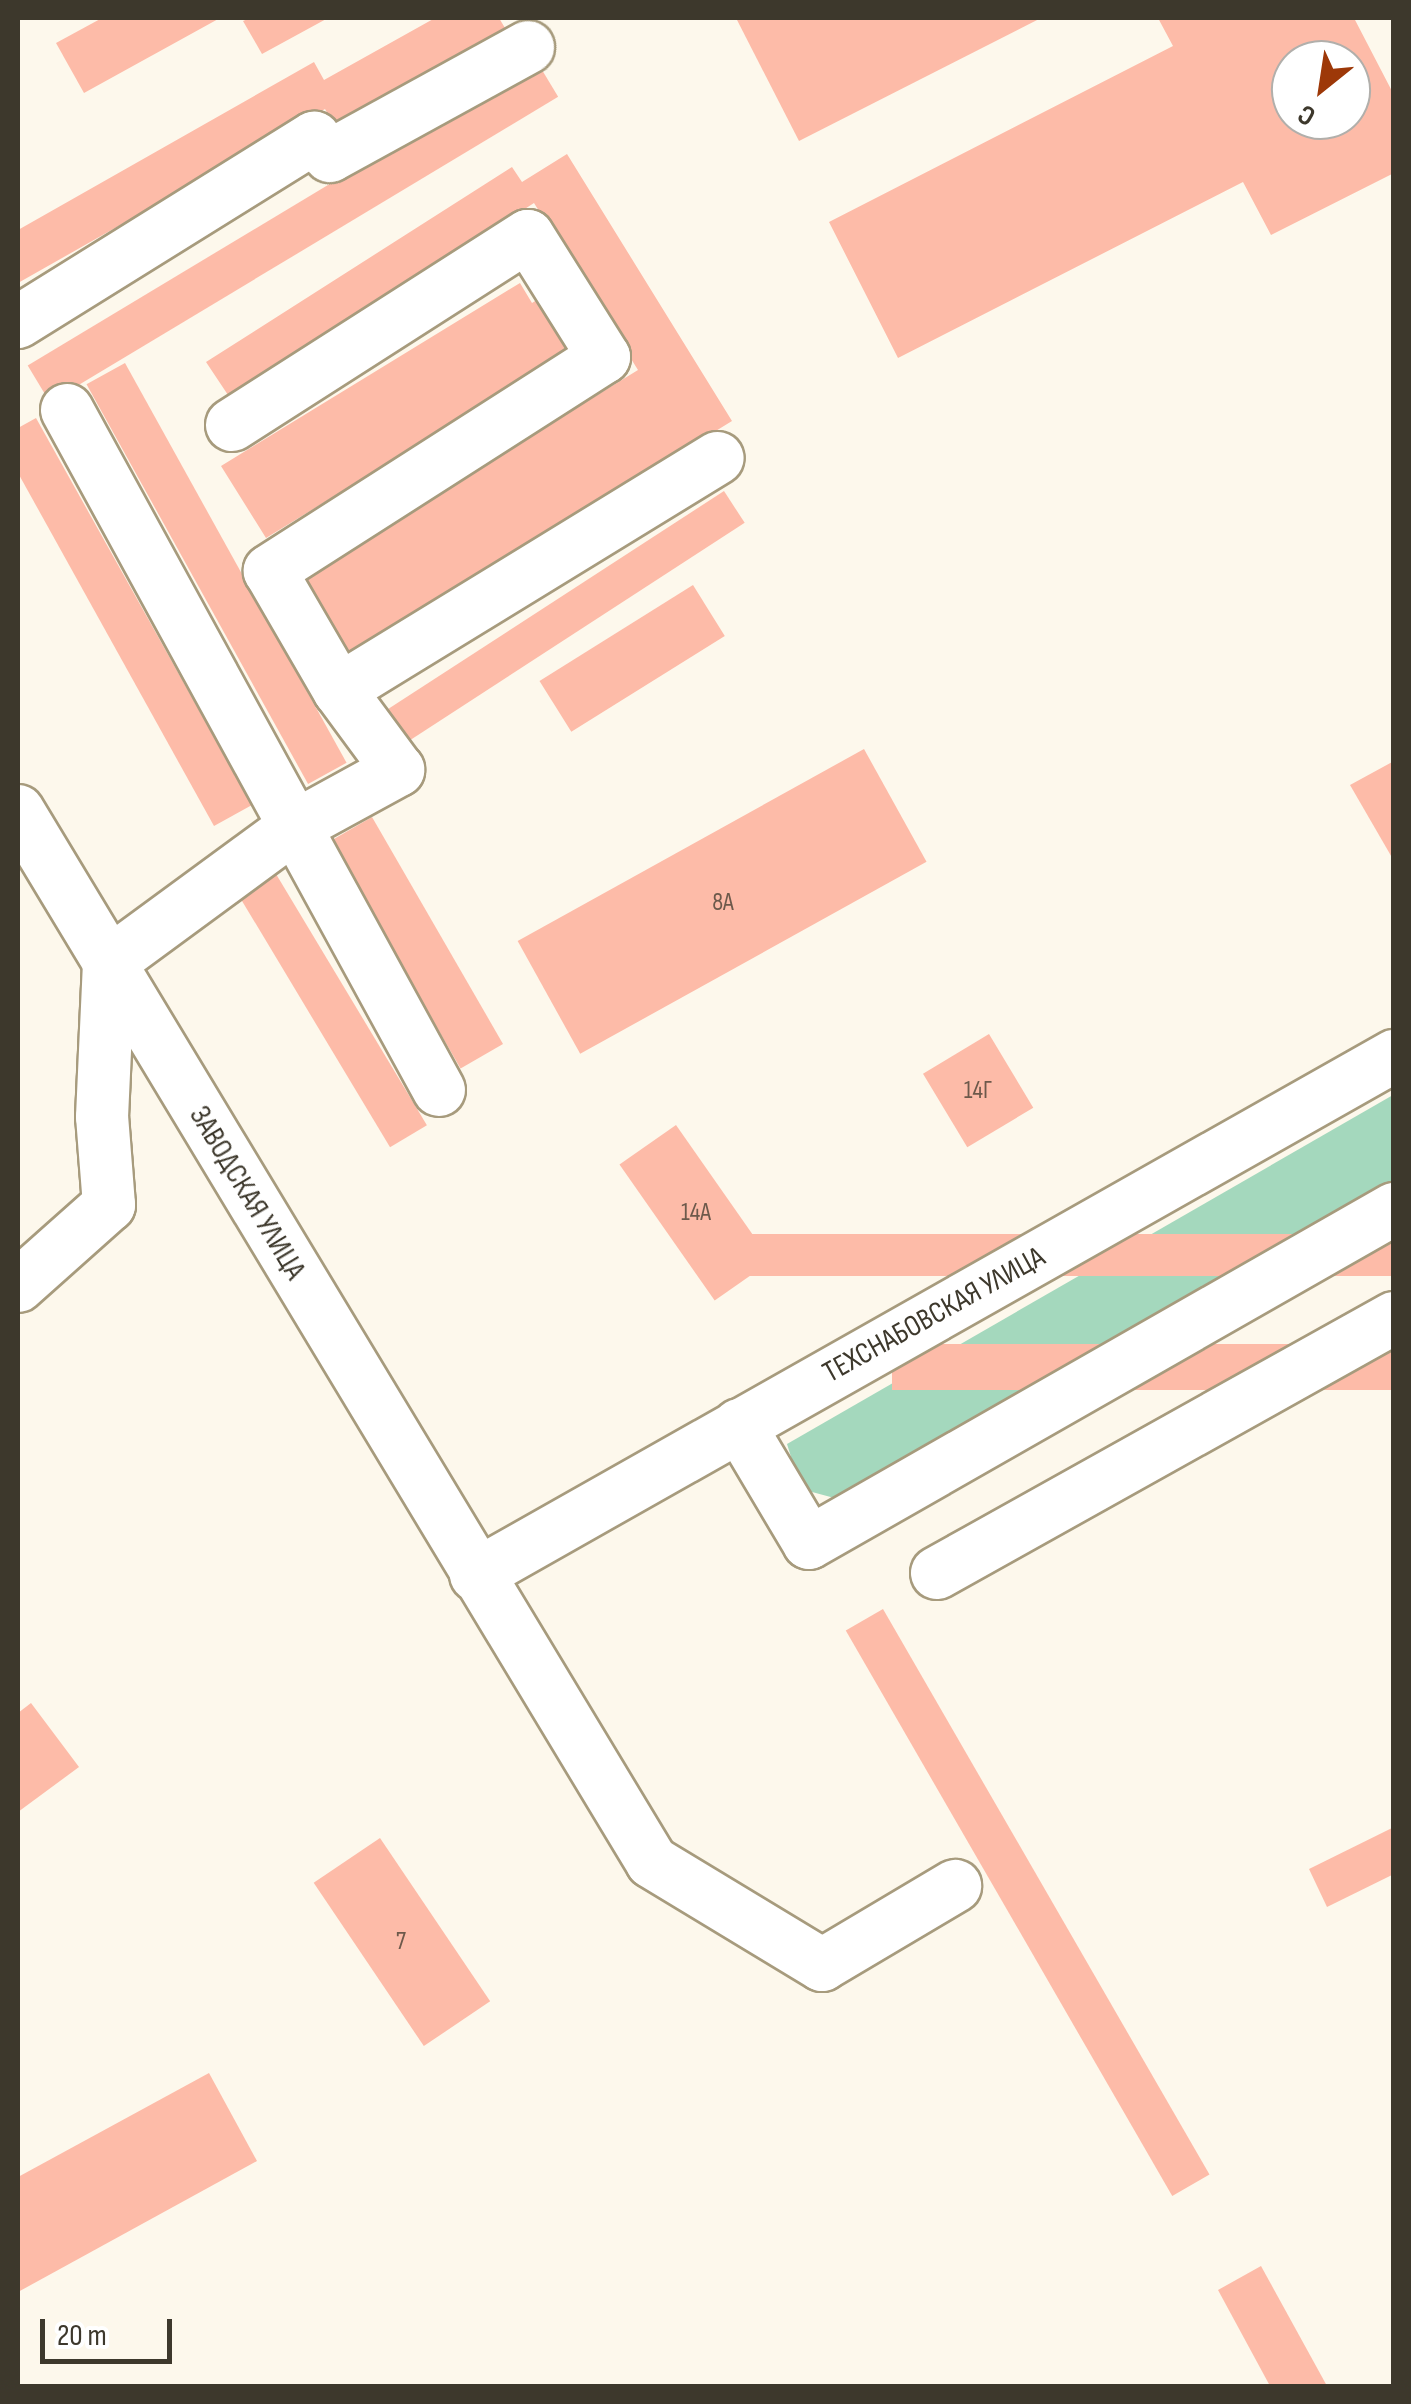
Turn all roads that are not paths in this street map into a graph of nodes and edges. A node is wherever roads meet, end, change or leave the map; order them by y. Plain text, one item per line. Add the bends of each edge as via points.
1 (528, 46) dead end
2 (18, 322) edge
3 (67, 410) dead end
4 (232, 425) dead end
5 (718, 458) dead end
6 (339, 690) junction
7 (18, 811) edge
8 (294, 826) junction
9 (109, 963) junction
10 (1394, 1056) edge
11 (439, 1090) dead end
12 (1394, 1209) edge
13 (18, 1286) edge
14 (1394, 1318) edge
15 (739, 1426) junction
16 (938, 1573) dead end
17 (476, 1575) junction
18 (955, 1886) dead end

1 - 2 street via 330,156 314,138
3 - 8 street
4 - 6 street via 528,236 604,357 270,570
5 - 6 street
6 - 8 street via 398,770
7 - 9 street, ЗАВОДСКАЯ УЛИЦА
8 - 9 street
8 - 11 street
9 - 13 street via 102,1117 108,1205
9 - 17 street, ЗАВОДСКАЯ УЛИЦА
10 - 15 street, ТЕХСНАБОВСКАЯ УЛИЦА
12 - 15 street via 809,1544
14 - 16 street
15 - 17 street, ТЕХСНАБОВСКАЯ УЛИЦА
17 - 18 street, ЗАВОДСКАЯ УЛИЦА via 652,1862 822,1965

